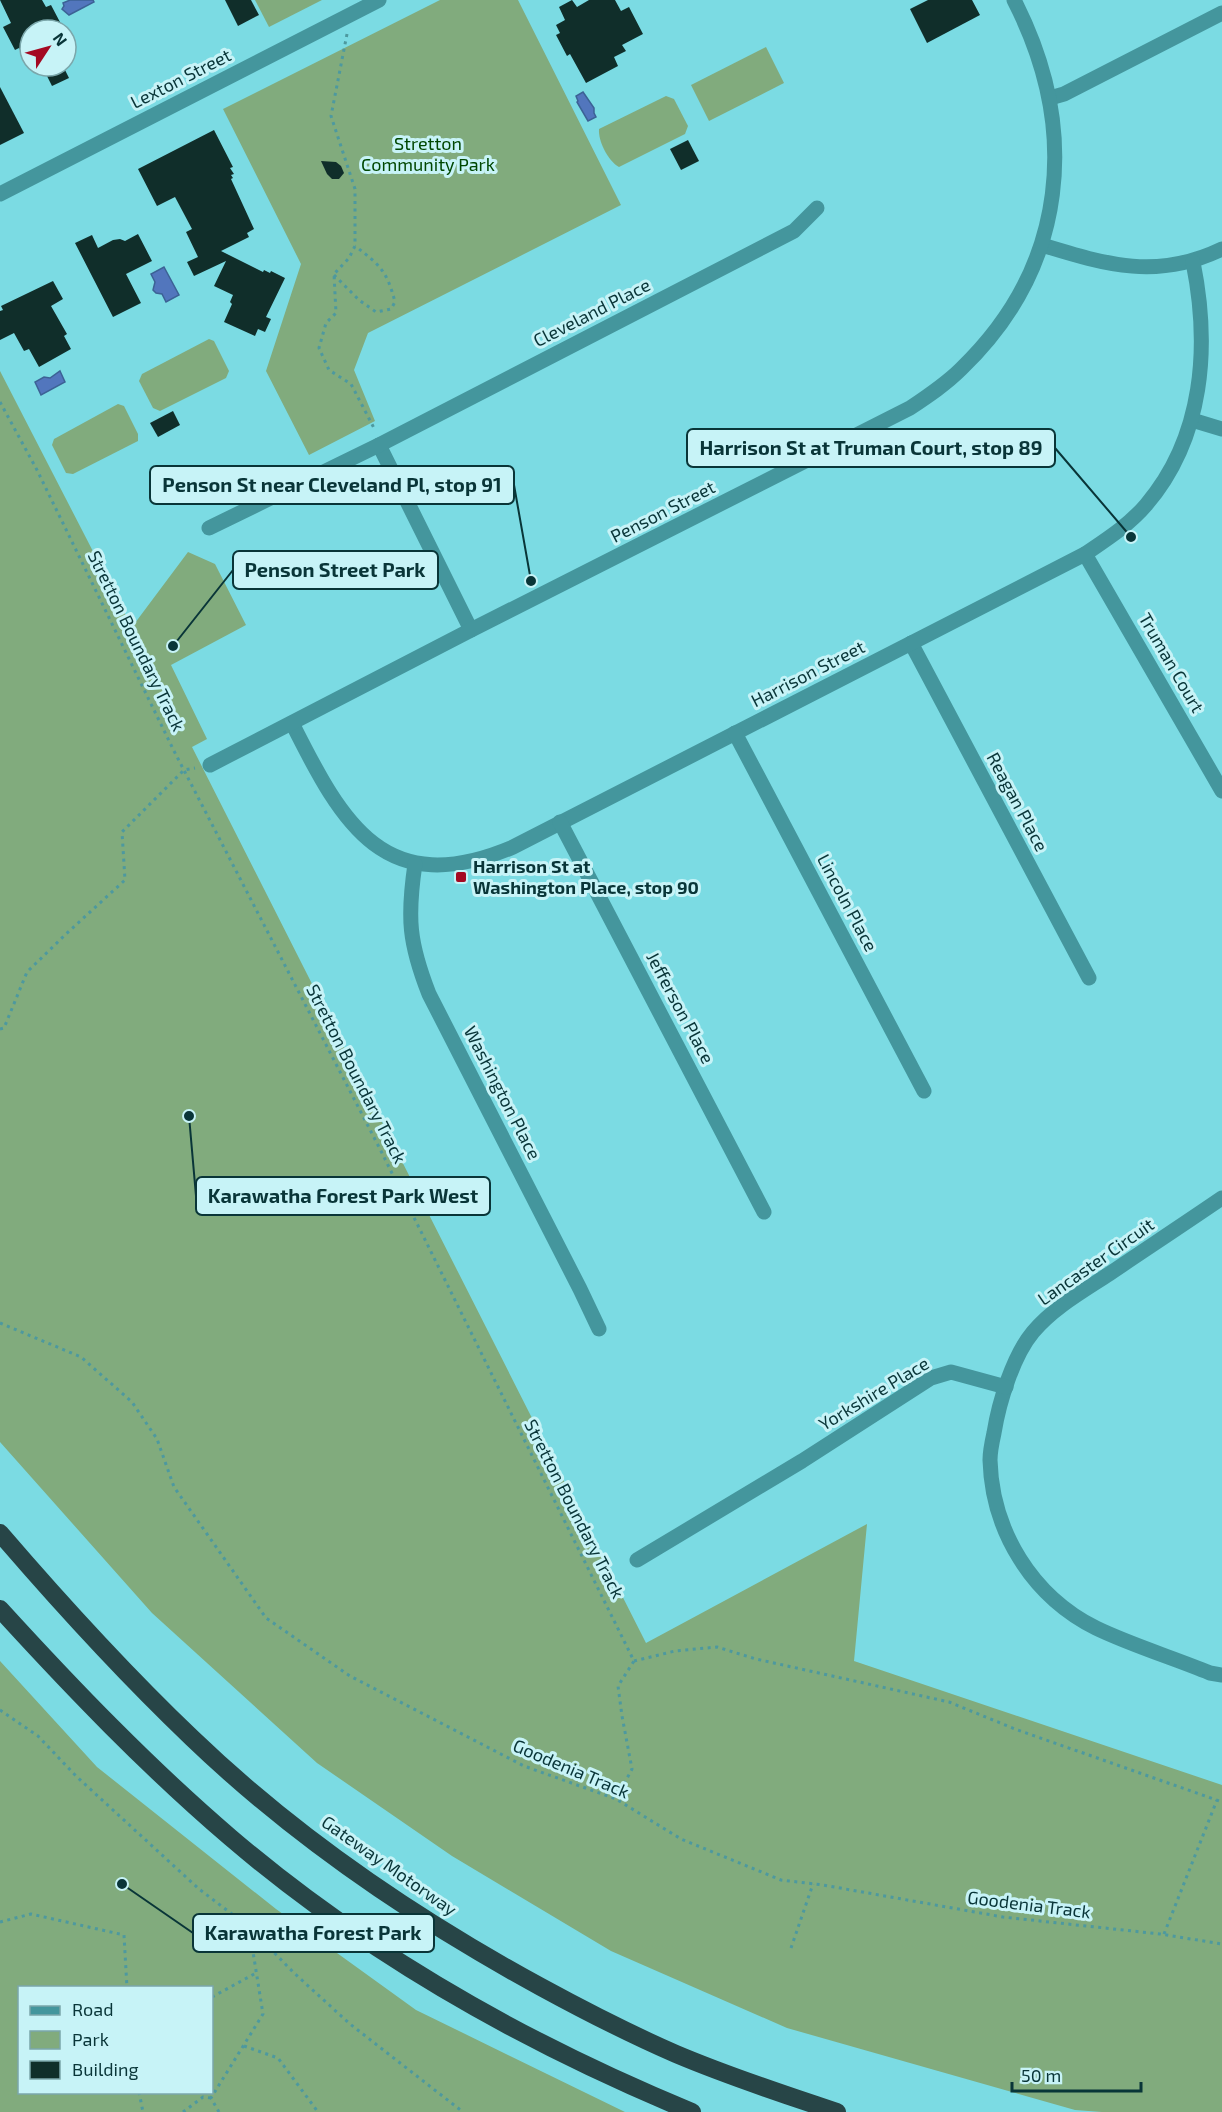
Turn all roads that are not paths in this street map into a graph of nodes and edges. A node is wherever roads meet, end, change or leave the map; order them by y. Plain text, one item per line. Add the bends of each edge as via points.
1 (379, 0) edge
2 (1014, 0) edge
3 (1222, 13) edge
4 (1050, 99) junction
5 (0, 194) edge
6 (817, 208) dead end
7 (1042, 246) junction
8 (1222, 249) edge
9 (1193, 262) junction
10 (1192, 420) junction
11 (1222, 429) edge
12 (379, 445) junction
13 (209, 528) dead end
14 (1085, 554) junction
15 (471, 630) junction
16 (911, 643) junction
17 (292, 723) junction
18 (735, 733) junction
19 (210, 765) dead end
20 (1222, 791) edge
21 (560, 822) junction
22 (415, 864) junction
23 (1089, 978) dead end
24 (924, 1091) dead end
25 (1222, 1198) edge
26 (764, 1212) dead end
27 (599, 1329) dead end
28 (1006, 1387) junction
29 (0, 1533) edge
30 (637, 1560) dead end
31 (0, 1609) edge
32 (1222, 1675) edge
33 (692, 2112) edge
34 (837, 2112) edge

1 - 5 street, Lexton Street
2 - 4 street, Penson Street via 1041,64
3 - 4 street
4 - 7 street, Penson Street via 1054,170
6 - 12 street, Cleveland Place via 794,231
7 - 9 street via 1130,267
7 - 15 street, Penson Street via 1011,306 978,352 961,370 910,408
8 - 9 street
9 - 10 street, Harrison Street via 1201,338 1200,382
10 - 11 street
10 - 14 street, Harrison Street via 1172,467 1146,505
12 - 13 street, Cleveland Place
12 - 15 street
14 - 16 street, Harrison Street
14 - 20 street, Truman Court
15 - 17 street, Penson Street
16 - 18 street, Harrison Street
16 - 23 street, Reagan Place
17 - 19 street, Penson Street
17 - 22 street, Harrison Street via 343,814 387,852
18 - 21 street, Harrison Street
18 - 24 street, Lincoln Place
21 - 22 street, Harrison Street via 479,860 448,865
21 - 26 street, Jefferson Place
22 - 27 street, Washington Place via 410,920 413,948 429,994
25 - 28 street, Lancaster Circuit via 1066,1303 1033,1332
28 - 30 street, Yorkshire Place via 951,1372 932,1378
28 - 32 street, Lancaster Circuit via 995,1422 990,1458 994,1493 1002,1528 1040,1587 1068,1611 1097,1628
29 - 34 highway, Gateway Motorway via 112,1657 193,1739 274,1809 382,1890 486,1957 582,2009 675,2053
31 - 33 highway via 176,1790 233,1840 344,1924 430,1982 504,2024

